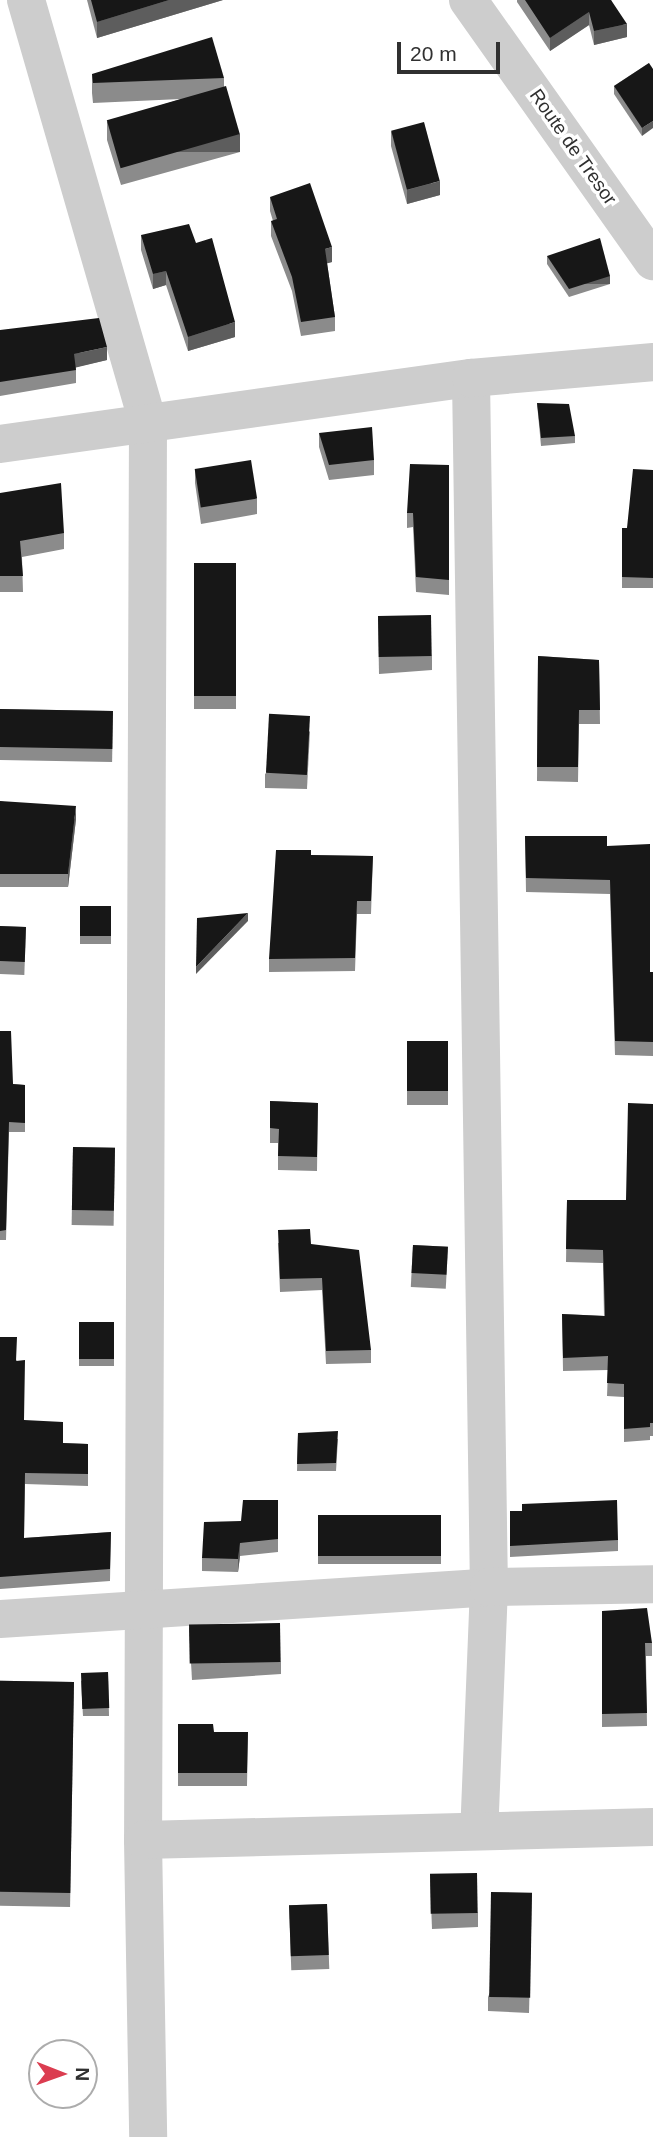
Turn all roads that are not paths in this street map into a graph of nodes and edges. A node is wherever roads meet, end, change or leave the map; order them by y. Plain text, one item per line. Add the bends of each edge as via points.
1 (26, 0) edge
2 (468, 0) edge
3 (653, 261) edge
4 (653, 362) edge
5 (471, 378) junction
6 (148, 424) junction
7 (0, 444) edge
8 (653, 1584) edge
9 (489, 1587) junction
10 (147, 1612) junction
11 (0, 1619) edge
12 (653, 1827) edge
13 (479, 1832) junction
14 (143, 1840) junction
15 (148, 2137) edge

1 - 6 street
2 - 3 street, Route de Tresor
4 - 5 street
5 - 6 street
5 - 9 street
6 - 7 street
6 - 10 street
8 - 9 street
9 - 10 street
9 - 13 street
10 - 11 street
10 - 14 street
12 - 13 street
13 - 14 street
14 - 15 street

